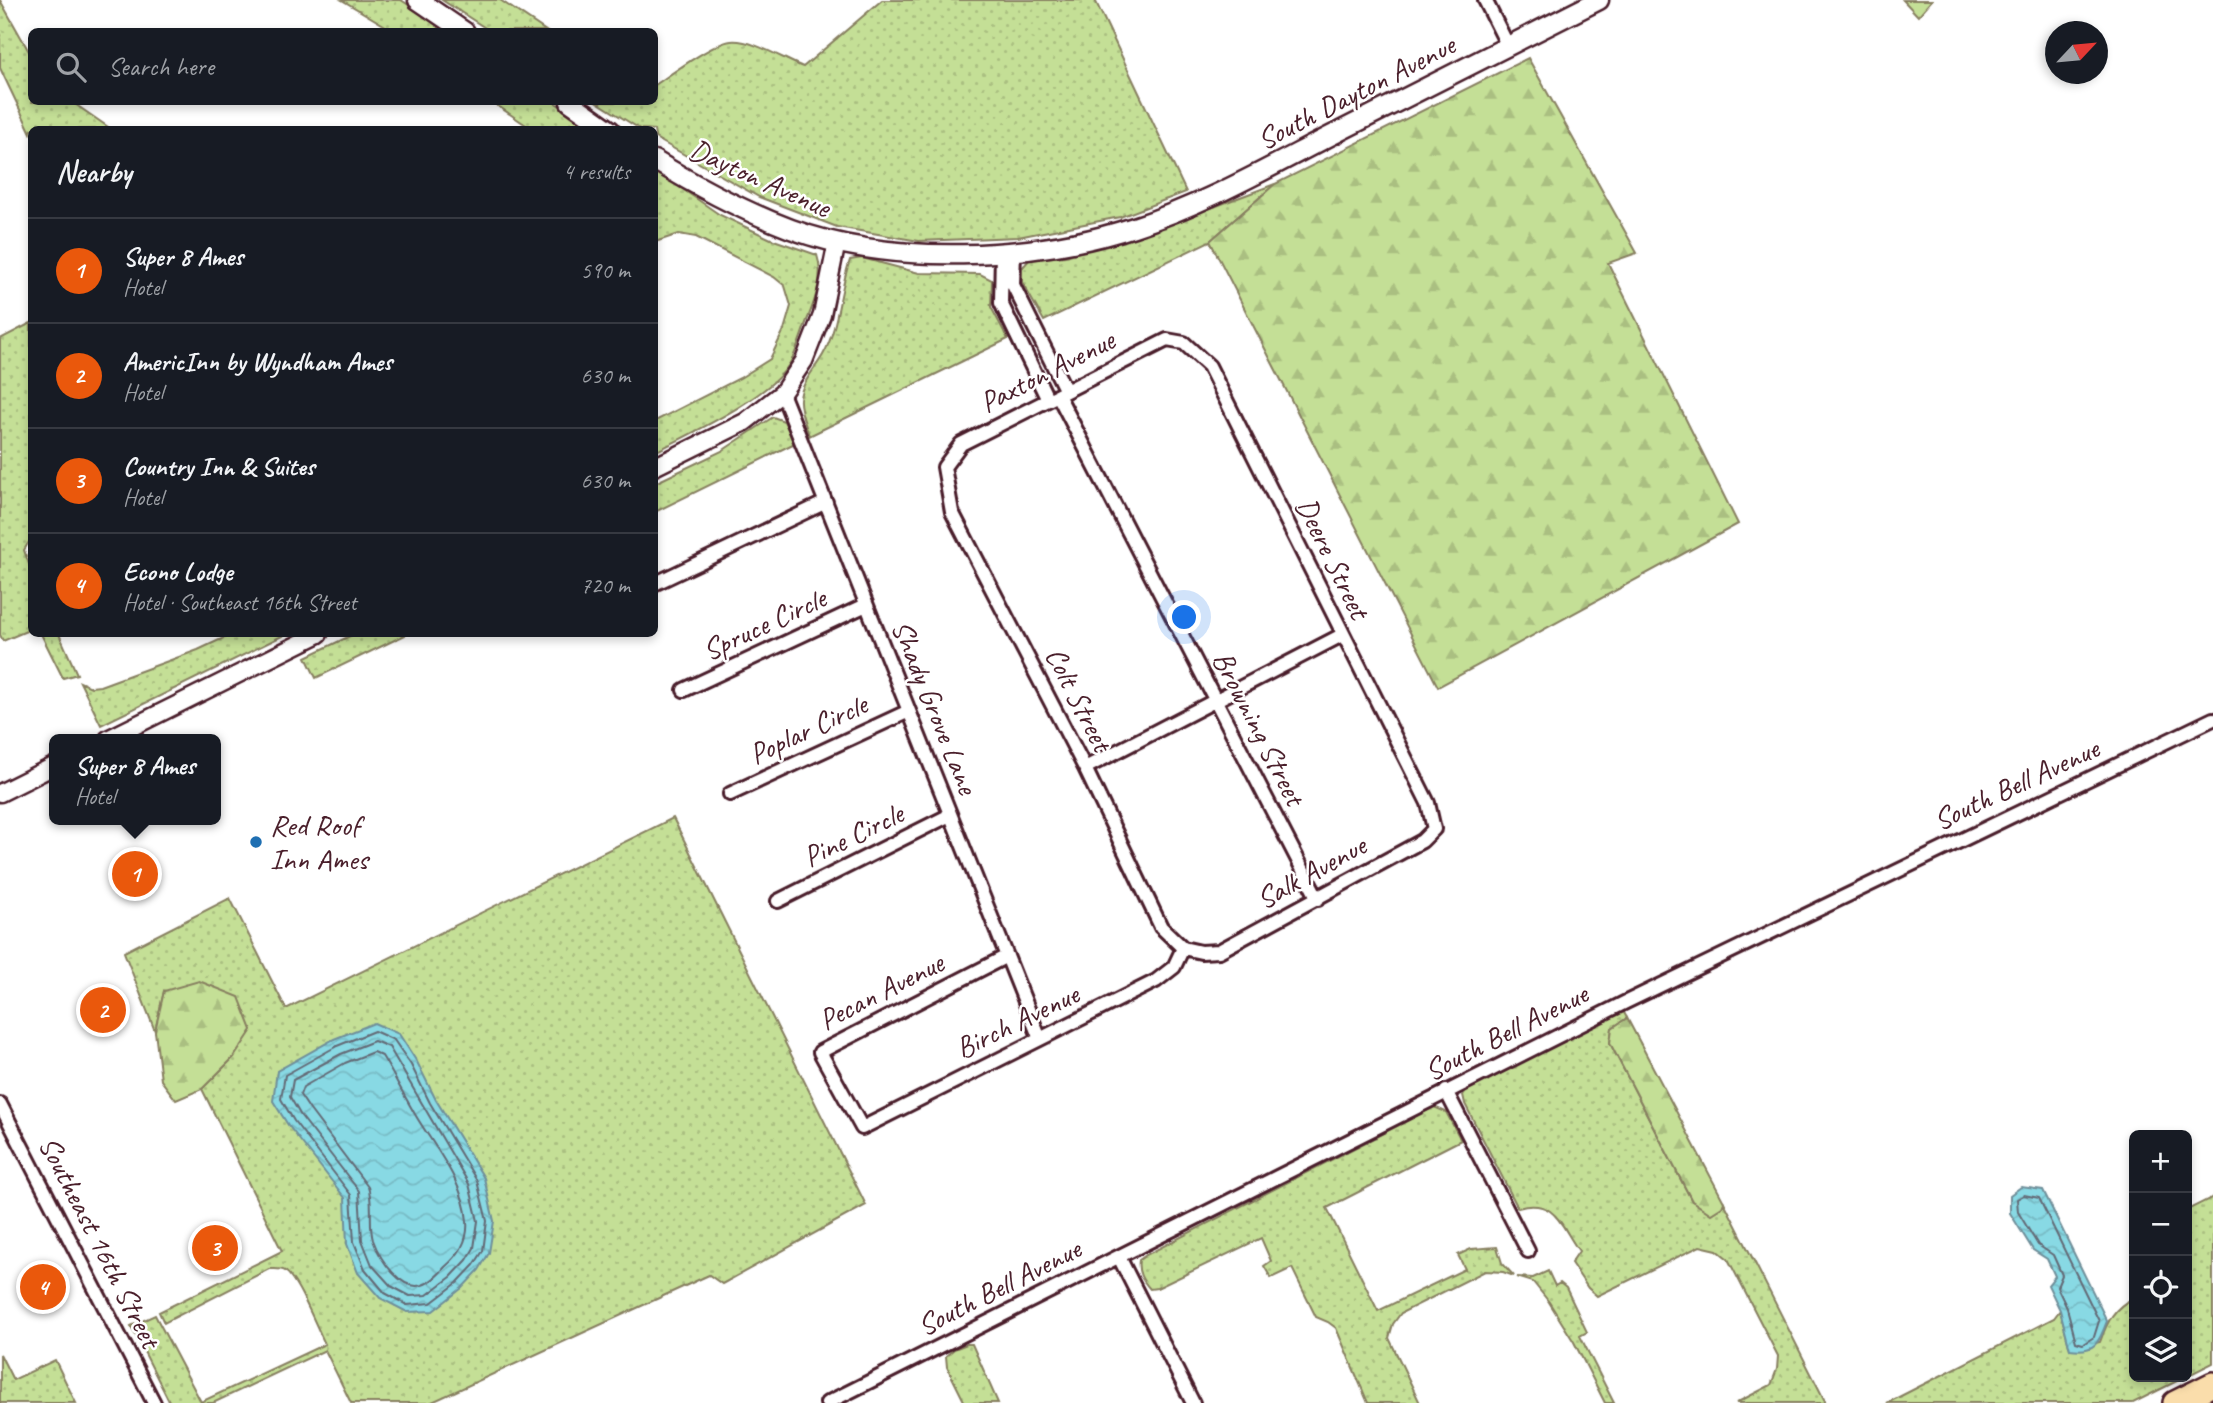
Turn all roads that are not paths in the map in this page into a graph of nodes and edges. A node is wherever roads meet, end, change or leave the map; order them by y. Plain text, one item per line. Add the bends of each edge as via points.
1 (418, 0) edge
2 (1485, 0) edge
3 (1599, 0) edge
4 (459, 28) edge
5 (1508, 46) junction
6 (574, 105) edge
7 (604, 126) edge
8 (658, 162) edge
9 (1135, 227) joint
10 (837, 242) junction
11 (1008, 252) junction
12 (1184, 343) joint
13 (782, 393) junction
14 (1057, 395) junction
15 (658, 465) edge
16 (944, 467) joint
17 (826, 502) junction
18 (658, 582) edge
19 (866, 605) junction
20 (1342, 635) junction
21 (313, 637) edge
22 (684, 690) dead end
23 (1216, 700) junction
24 (909, 711) junction
25 (2213, 719) edge
26 (118, 734) edge
27 (49, 768) edge
28 (1085, 768) junction
29 (0, 793) edge
30 (730, 794) dead end
31 (1428, 803) joint
32 (950, 815) junction
33 (1318, 899) junction
34 (778, 901) dead end
35 (1183, 948) junction
36 (1007, 956) junction
37 (1040, 1039) junction
38 (1446, 1091) junction
39 (0, 1104) edge
40 (862, 1128) joint
41 (1528, 1251) dead end
42 (1119, 1257) junction
43 (2213, 1384) edge
44 (154, 1403) edge
45 (827, 1403) edge
46 (1193, 1403) edge
47 (2175, 1403) edge

1 - 4 main road
2 - 5 street
3 - 5 main road, South Dayton Avenue
5 - 9 main road, South Dayton Avenue via 1272,166
6 - 7 main road
8 - 10 main road, Dayton Avenue via 721,198 792,229
9 - 11 main road, Dayton Avenue
10 - 11 main road, Dayton Avenue via 939,254
10 - 13 street via 822,315 804,361
11 - 14 street, Browning Street via 1013,285
11 - 14 street, Browning Street via 1001,303
12 - 14 street, Paxton Avenue via 1167,340
12 - 20 street, Deere Street via 1209,366
13 - 15 street via 745,422
13 - 17 street, Shady Grove Lane
14 - 16 street, Paxton Avenue via 961,444
14 - 23 street, Browning Street
16 - 28 street, Colt Street via 952,512
17 - 18 street
17 - 19 street, Shady Grove Lane
19 - 22 street, Spruce Circle
19 - 24 street, Shady Grove Lane
20 - 23 street
20 - 31 street, Deere Street
21 - 26 street
23 - 28 street
23 - 33 street, Browning Street
24 - 30 street, Poplar Circle
24 - 32 street, Shady Grove Lane
25 - 38 street, South Bell Avenue
27 - 29 street
28 - 35 street, Colt Street via 1161,927
31 - 33 street, Salk Avenue via 1434,829 1422,841
32 - 34 street, Pine Circle
32 - 36 street, Shady Grove Lane
33 - 35 street, Salk Avenue via 1219,951
35 - 37 street, Birch Avenue via 1174,967 1156,981
36 - 37 street, Shady Grove Lane
36 - 40 street, Pecan Avenue via 820,1052
37 - 40 street, Birch Avenue
38 - 41 street
38 - 42 street, South Bell Avenue
39 - 44 street, Southeast 16th Street
42 - 45 street, South Bell Avenue
42 - 46 street
43 - 47 highway

